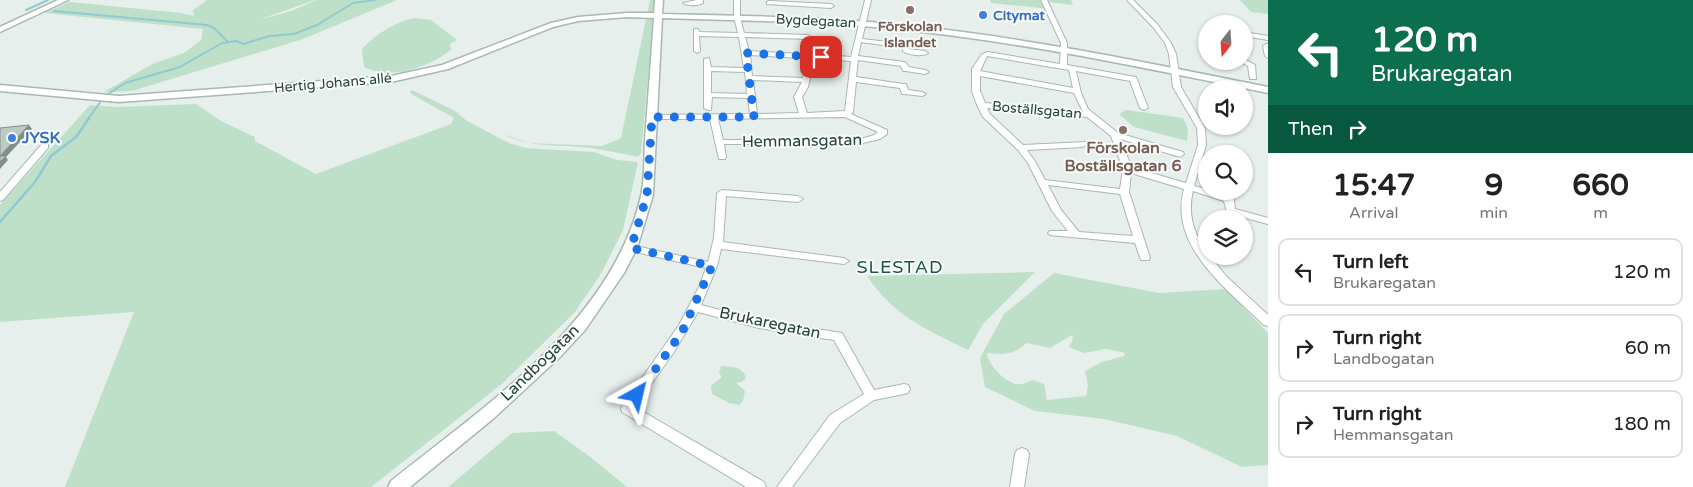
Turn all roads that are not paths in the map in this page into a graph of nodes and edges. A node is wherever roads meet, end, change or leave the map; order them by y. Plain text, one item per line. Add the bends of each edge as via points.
1 (64, 0) edge
2 (659, 0) edge
3 (700, 0) edge
4 (737, 0) edge
5 (868, 0) edge
6 (1044, 0) edge
7 (1130, 0) edge
8 (686, 2) dead end
9 (799, 2) edge
10 (769, 3) dead end
11 (831, 6) dead end
12 (657, 16) junction
13 (737, 17) junction
14 (861, 24) junction
15 (0, 30) edge
16 (742, 34) junction
17 (808, 37) dead end
18 (1253, 37) edge
19 (818, 40) dead end
20 (858, 40) junction
21 (1267, 42) edge
22 (1063, 49) junction
23 (697, 51) dead end
24 (746, 53) junction
25 (925, 53) dead end
26 (1268, 56) edge
27 (821, 57) junction
28 (706, 59) dead end
29 (854, 59) junction
30 (1063, 66) junction
31 (1072, 68) junction
32 (707, 70) junction
33 (808, 70) dead end
34 (1252, 70) edge
35 (1175, 71) junction
36 (925, 72) dead end
37 (976, 73) junction
38 (749, 74) junction
39 (1253, 77) dead end
40 (852, 79) junction
41 (806, 80) junction
42 (0, 88) edge
43 (1268, 90) edge
44 (1076, 91) junction
45 (922, 94) dead end
46 (708, 95) junction
47 (751, 96) junction
48 (981, 105) junction
49 (708, 108) dead end
50 (1144, 108) dead end
51 (846, 115) junction
52 (1089, 115) junction
53 (804, 116) junction
54 (652, 117) junction
55 (714, 117) junction
56 (754, 117) junction
57 (1114, 135) junction
58 (719, 142) junction
59 (1083, 144) dead end
60 (45, 146) dead end
61 (1021, 148) junction
62 (1180, 154) dead end
63 (722, 157) dead end
64 (1127, 169) junction
65 (1042, 182) junction
66 (1189, 188) junction
67 (1198, 190) edge
68 (1124, 192) junction
69 (0, 198) edge
70 (798, 199) dead end
71 (1229, 200) edge
72 (1268, 221) edge
73 (1053, 233) dead end
74 (1076, 235) junction
75 (1139, 240) junction
76 (717, 245) junction
77 (631, 248) junction
78 (1146, 258) dead end
79 (844, 261) dead end
80 (712, 266) junction
81 (694, 306) junction
82 (1268, 322) edge
83 (904, 389) dead end
84 (871, 396) junction
85 (1022, 454) dead end
86 (397, 487) edge
87 (759, 487) edge
88 (784, 487) edge
89 (1017, 487) edge

1 - 15 street
2 - 12 street, Landbogatan
3 - 8 street via 700,3
4 - 13 street
5 - 14 street, Hemmansgatan
6 - 22 street via 1062,39
7 - 35 street via 1168,44
9 - 10 street
9 - 11 street
12 - 13 street, Bygdegatan
12 - 42 street, Hertig Johans allé via 611,16 564,22 538,29 445,67 391,79 115,99
12 - 54 street, Landbogatan
13 - 14 street, Bygdegatan
13 - 16 street
14 - 20 street, Hemmansgatan
14 - 22 street, Bygdegatan
16 - 17 street
16 - 23 street via 696,32
16 - 24 street
18 - 21 street
19 - 27 street
20 - 25 street via 906,46 906,51
20 - 29 street, Hemmansgatan
21 - 26 street
22 - 30 street
22 - 35 street, Bygdegatan
24 - 27 street
24 - 38 street
27 - 29 street
28 - 32 street
29 - 36 street via 904,64 906,69
29 - 40 street, Hemmansgatan
30 - 31 street
30 - 37 street via 988,54 978,65
31 - 44 street
31 - 50 street via 1133,80
32 - 38 street
32 - 46 street
33 - 41 street, Hemmansgatan
34 - 39 street
35 - 43 street, Bygdegatan
35 - 66 street via 1178,89 1199,121 1202,134 1202,148
37 - 44 street
37 - 48 street via 976,91
38 - 41 street
38 - 47 street
40 - 45 street via 903,86 905,92
40 - 51 street, Hemmansgatan
41 - 53 street, Hemmansgatan via 798,97
44 - 52 street
46 - 47 street
46 - 49 street
47 - 56 street
48 - 52 street, Boställsgatan
48 - 61 street, Boställsgatan via 986,115
51 - 53 street, Hemmansgatan
51 - 58 street, Hemmansgatan via 885,131 877,137 858,142
52 - 57 street, Boställsgatan
53 - 56 street, Hemmansgatan
54 - 55 street, Hemmansgatan
54 - 77 street, Landbogatan via 647,195
55 - 56 street, Hemmansgatan
55 - 58 street, Hemmansgatan
57 - 62 street, Boställsgatan
57 - 64 street
58 - 63 street, Hemmansgatan
59 - 61 street, Boställsgatan
60 - 69 street
61 - 65 street, Boställsgatan
64 - 66 street
64 - 68 street
65 - 68 street
65 - 74 street, Boställsgatan via 1057,211
66 - 67 street
66 - 82 street via 1185,214 1191,234 1231,286
68 - 75 street
70 - 76 street, Brukaregatan via 722,191
71 - 72 street via 1230,212
73 - 74 street
74 - 75 street
75 - 78 street
76 - 79 street
76 - 80 street, Brukaregatan
77 - 80 street
77 - 86 street, Landbogatan via 601,299 555,353
80 - 81 street, Brukaregatan
81 - 84 street, Brukaregatan via 759,324 838,336
81 - 87 street, Brukaregatan via 668,354 627,408
83 - 84 street
84 - 88 street via 835,418
85 - 89 street

